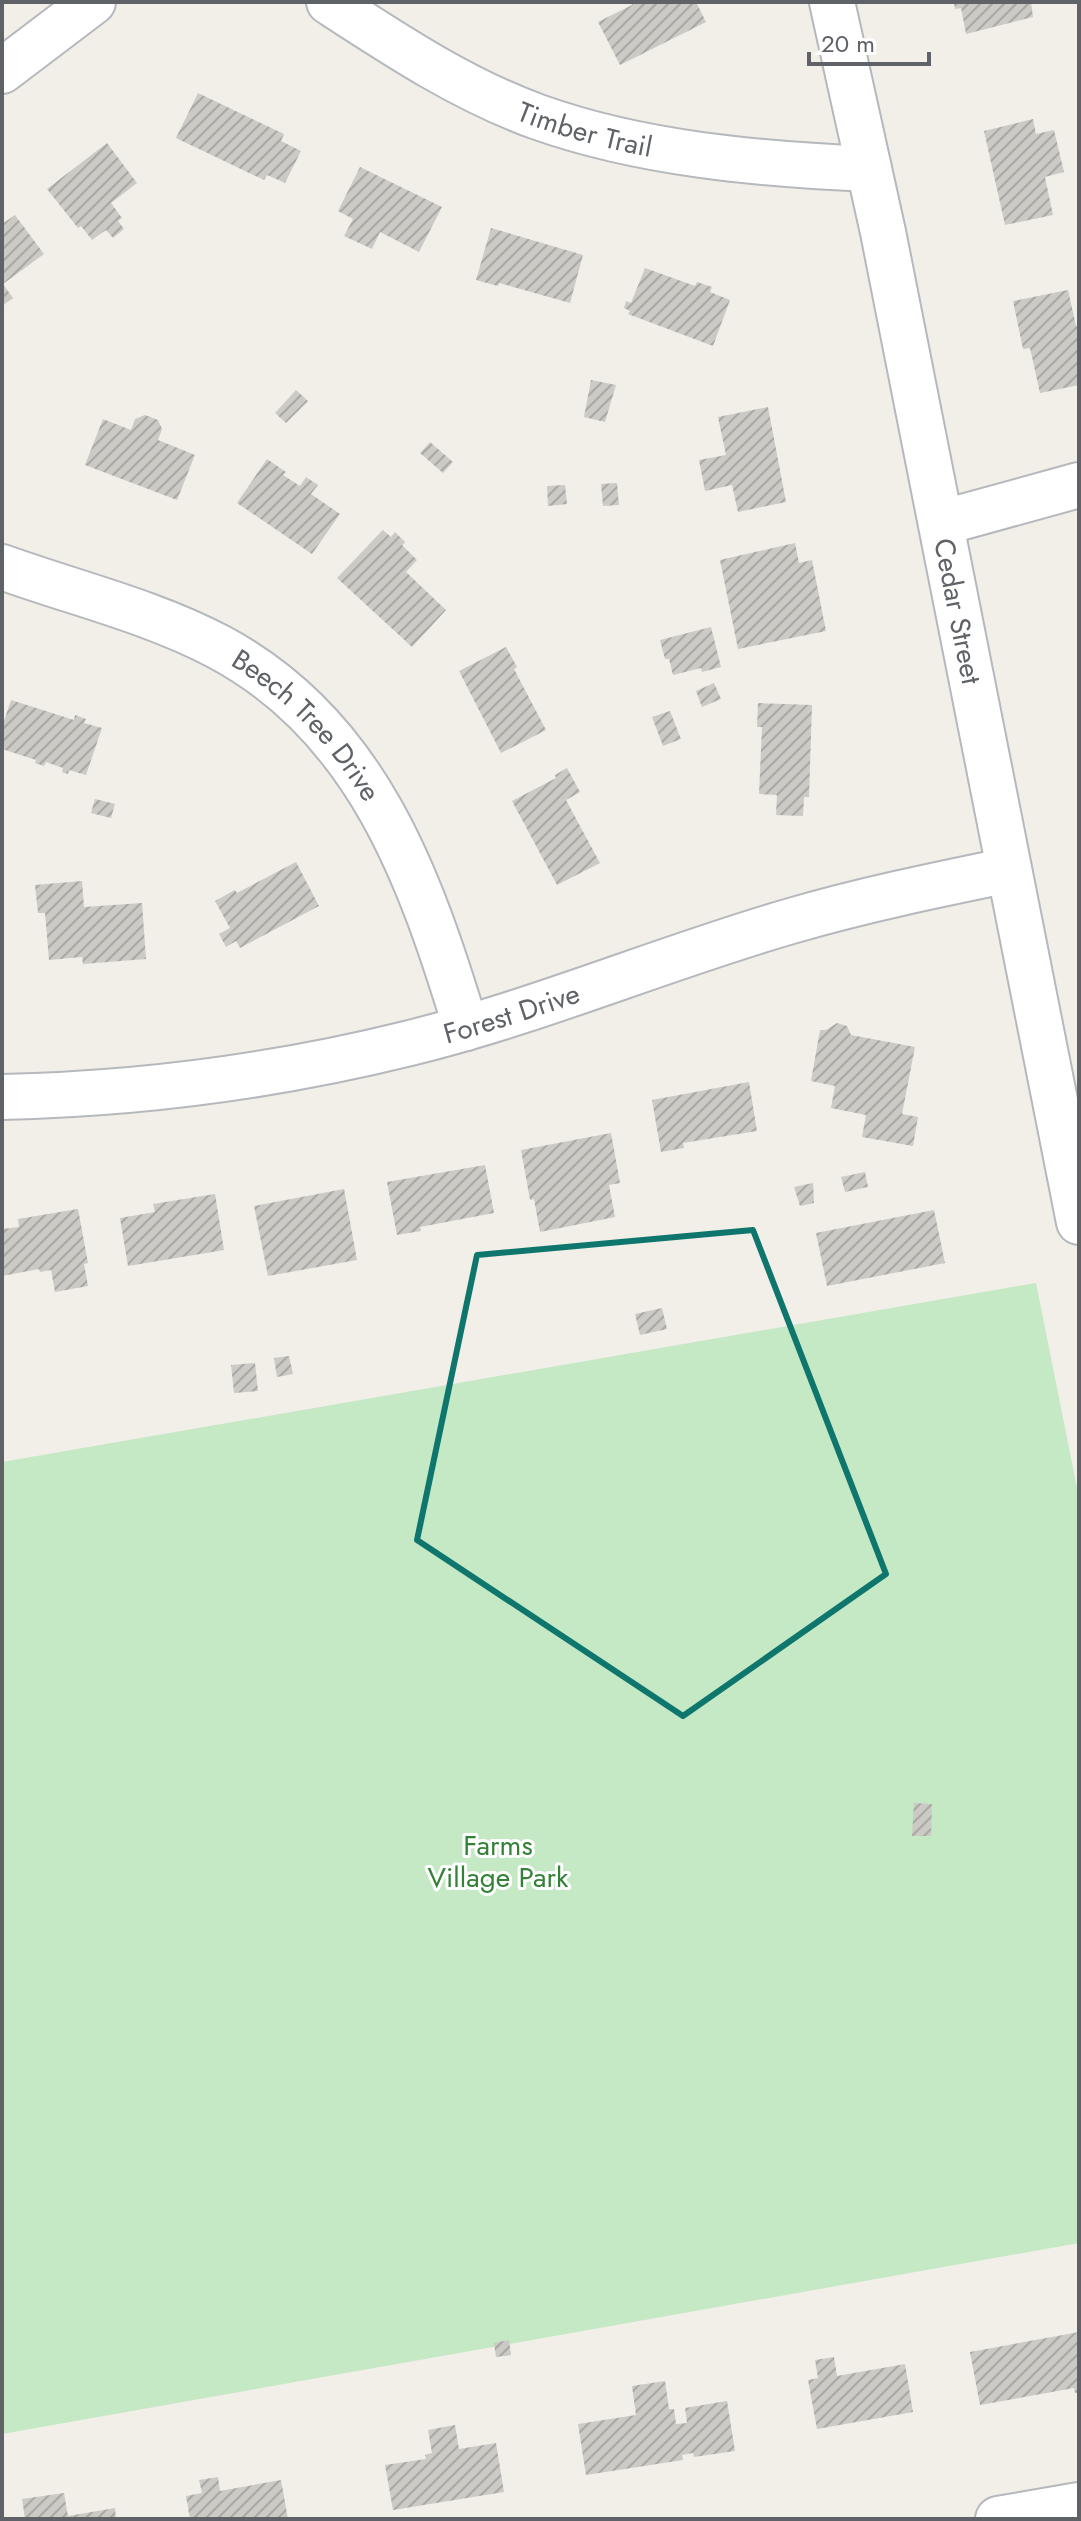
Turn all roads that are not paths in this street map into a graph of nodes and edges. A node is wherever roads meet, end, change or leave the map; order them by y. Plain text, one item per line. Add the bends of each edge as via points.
1 (93, 2) edge
2 (329, 2) edge
3 (832, 2) edge
4 (2, 71) edge
5 (869, 169) junction
6 (1079, 485) edge
7 (941, 523) junction
8 (2, 567) edge
9 (1009, 870) junction
10 (466, 1028) junction
11 (2, 1097) edge
12 (1079, 1222) edge
13 (1079, 2505) edge
14 (998, 2519) edge

1 - 4 street
2 - 5 street, Timber Trail via 491,97 585,132 737,159
3 - 5 street, Cedar Street
5 - 7 street, Cedar Street
6 - 7 street
7 - 9 street, Cedar Street
8 - 10 street, Beech Tree Drive via 217,646 265,675 300,705 348,759 394,831 431,919
9 - 10 street, Forest Drive via 789,921
9 - 12 street, Cedar Street
10 - 11 street, Forest Drive via 288,1070 150,1088
13 - 14 street

